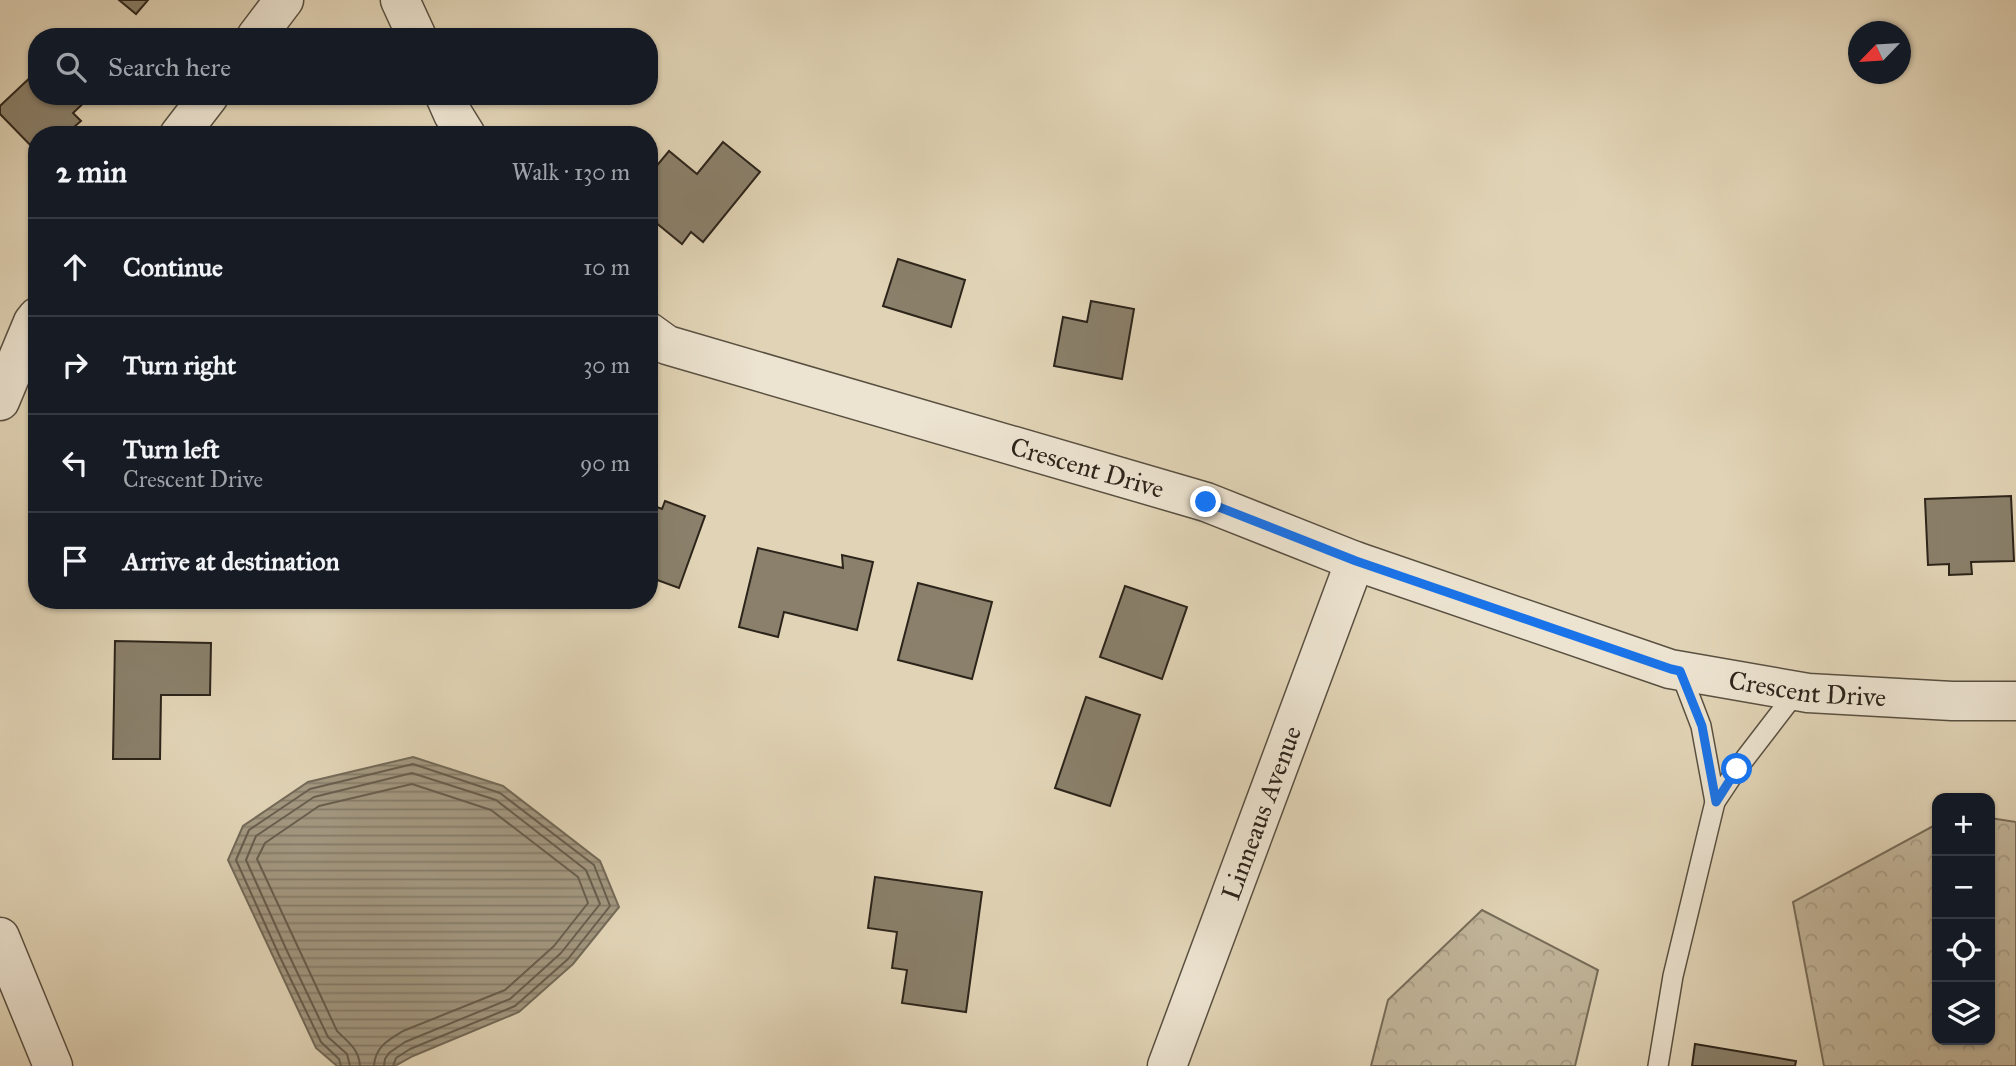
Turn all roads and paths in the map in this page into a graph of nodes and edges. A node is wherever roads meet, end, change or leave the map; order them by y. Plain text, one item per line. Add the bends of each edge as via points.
1 (284, 0) edge
2 (400, 0) edge
3 (263, 28) edge
4 (413, 28) edge
5 (202, 105) edge
6 (448, 105) edge
7 (186, 126) edge
8 (460, 126) edge
9 (28, 334) edge
10 (658, 338) edge
11 (0, 401) edge
12 (1356, 561) junction
13 (1680, 671) junction
14 (1797, 691) junction
15 (2016, 701) edge
16 (1716, 802) junction
17 (0, 937) edge
18 (53, 1066) edge
19 (1167, 1066) edge
20 (1658, 1066) edge

1 - 3 street
2 - 4 street
5 - 7 street
6 - 8 street
9 - 11 street
10 - 12 street, Crescent Drive via 667,345 1206,502
12 - 13 street, Crescent Drive
12 - 19 street, Linneaus Avenue
13 - 14 street, Crescent Drive
13 - 16 lane via 1702,726
14 - 15 street, Crescent Drive
14 - 16 lane
16 - 20 lane via 1673,976
17 - 18 street

